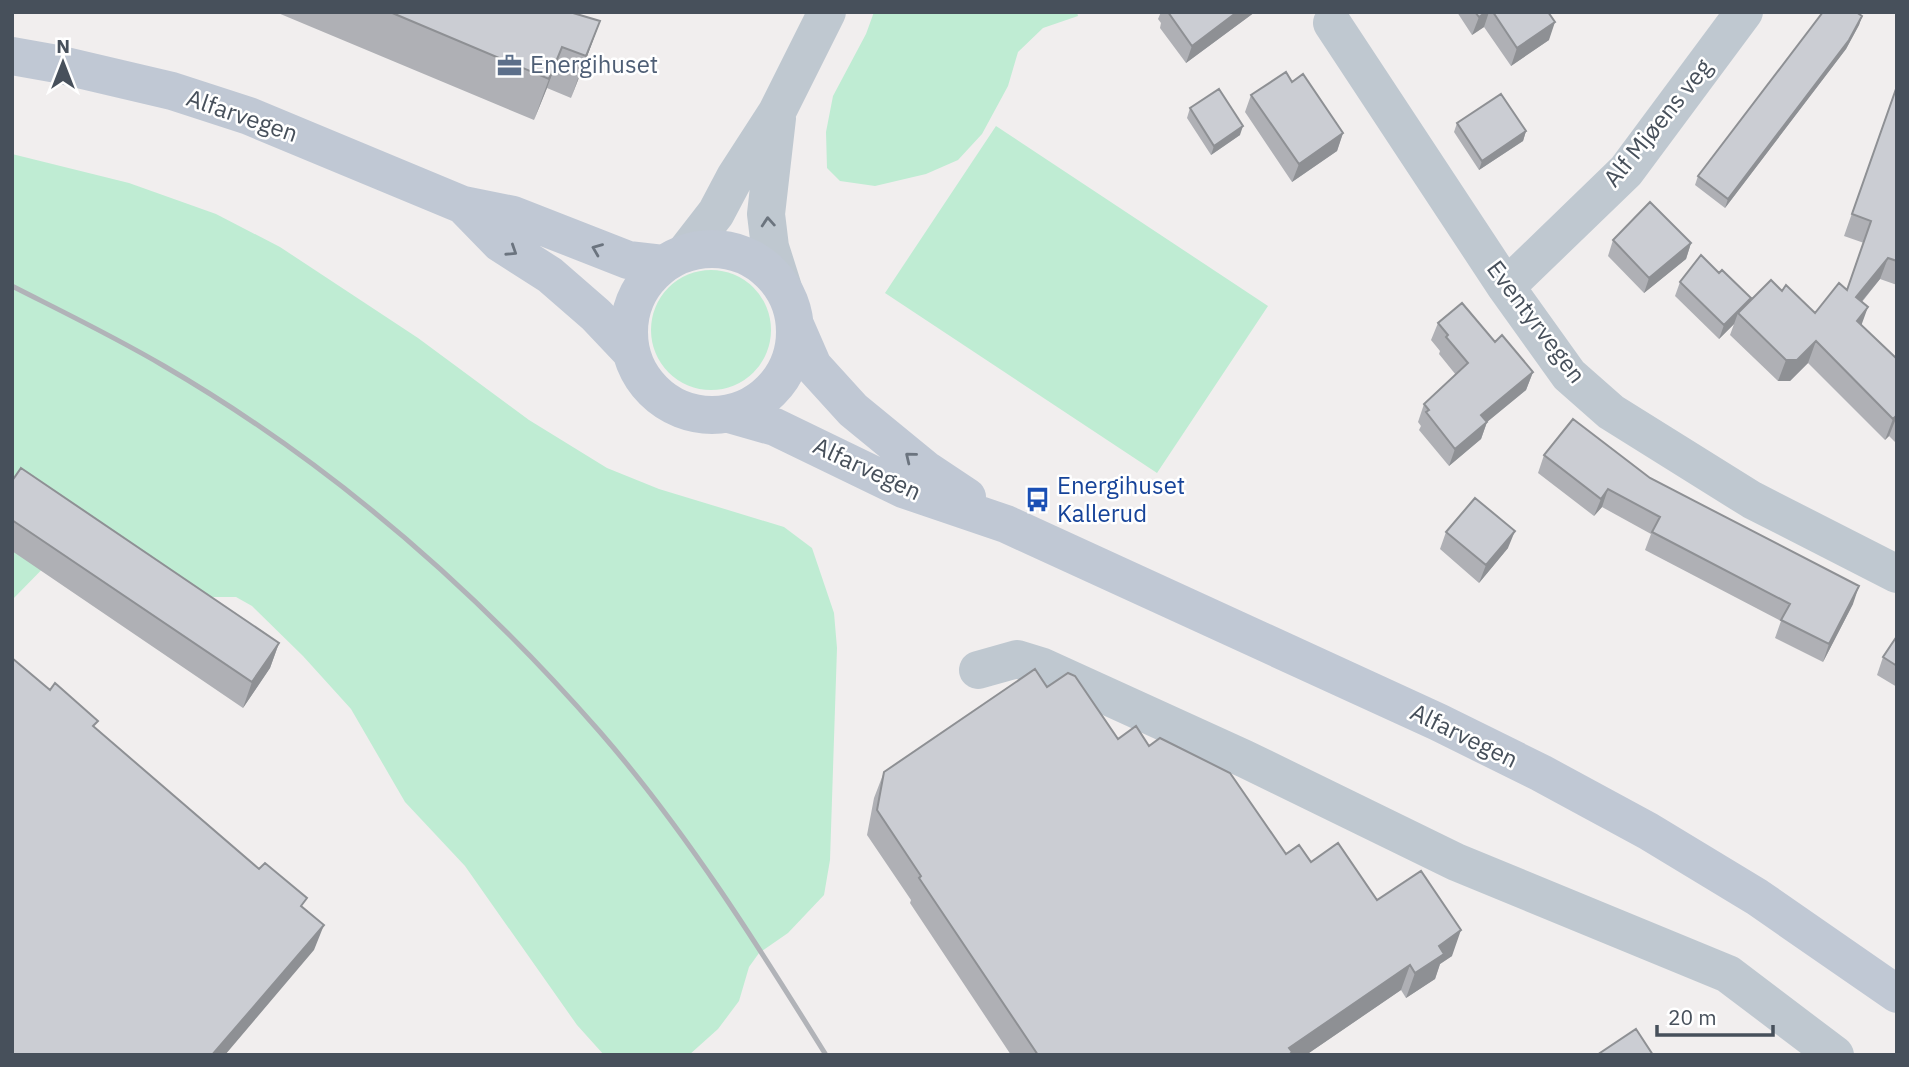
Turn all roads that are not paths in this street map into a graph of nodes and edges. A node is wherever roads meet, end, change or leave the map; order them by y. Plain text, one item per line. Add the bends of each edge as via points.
1 (1744, 12) edge
2 (818, 15) edge
3 (1332, 23) dead end
4 (12, 56) edge
5 (777, 112) junction
6 (463, 205) junction
7 (674, 259) junction
8 (1506, 287) junction
9 (783, 288) junction
10 (796, 327) junction
11 (631, 352) junction
12 (729, 414) junction
13 (1006, 524) junction
14 (1897, 574) edge
15 (978, 670) dead end
16 (1897, 994) edge
17 (1835, 1055) edge

1 - 8 street, Alf Mjøens veg via 1626,171
2 - 5 street
3 - 8 street, Eventyrvegen
4 - 6 main road, Alfarvegen via 172,91 249,116
5 - 7 street via 716,213
9 -> 5 street via 766,214
7 -> 6 main road, Alfarvegen via 628,260 513,215
6 -> 11 main road, Alfarvegen via 500,243 550,275 596,315
7 - 9 main road via 712,249 740,253 765,267
7 - 11 main road via 641,288 629,319
8 - 14 street, Eventyrvegen via 1569,375 1611,412 1752,500
9 - 10 main road
10 - 12 main road via 792,356 779,383 757,403
13 -> 10 main road, Alfarvegen via 925,469 853,410 813,366
11 - 12 main road via 644,381 667,403 697,414
12 - 13 main road, Alfarvegen via 775,427 903,489
13 - 16 main road, Alfarvegen via 1541,773 1757,897
15 - 17 street via 1017,659 1043,667 1456,862 1728,974

